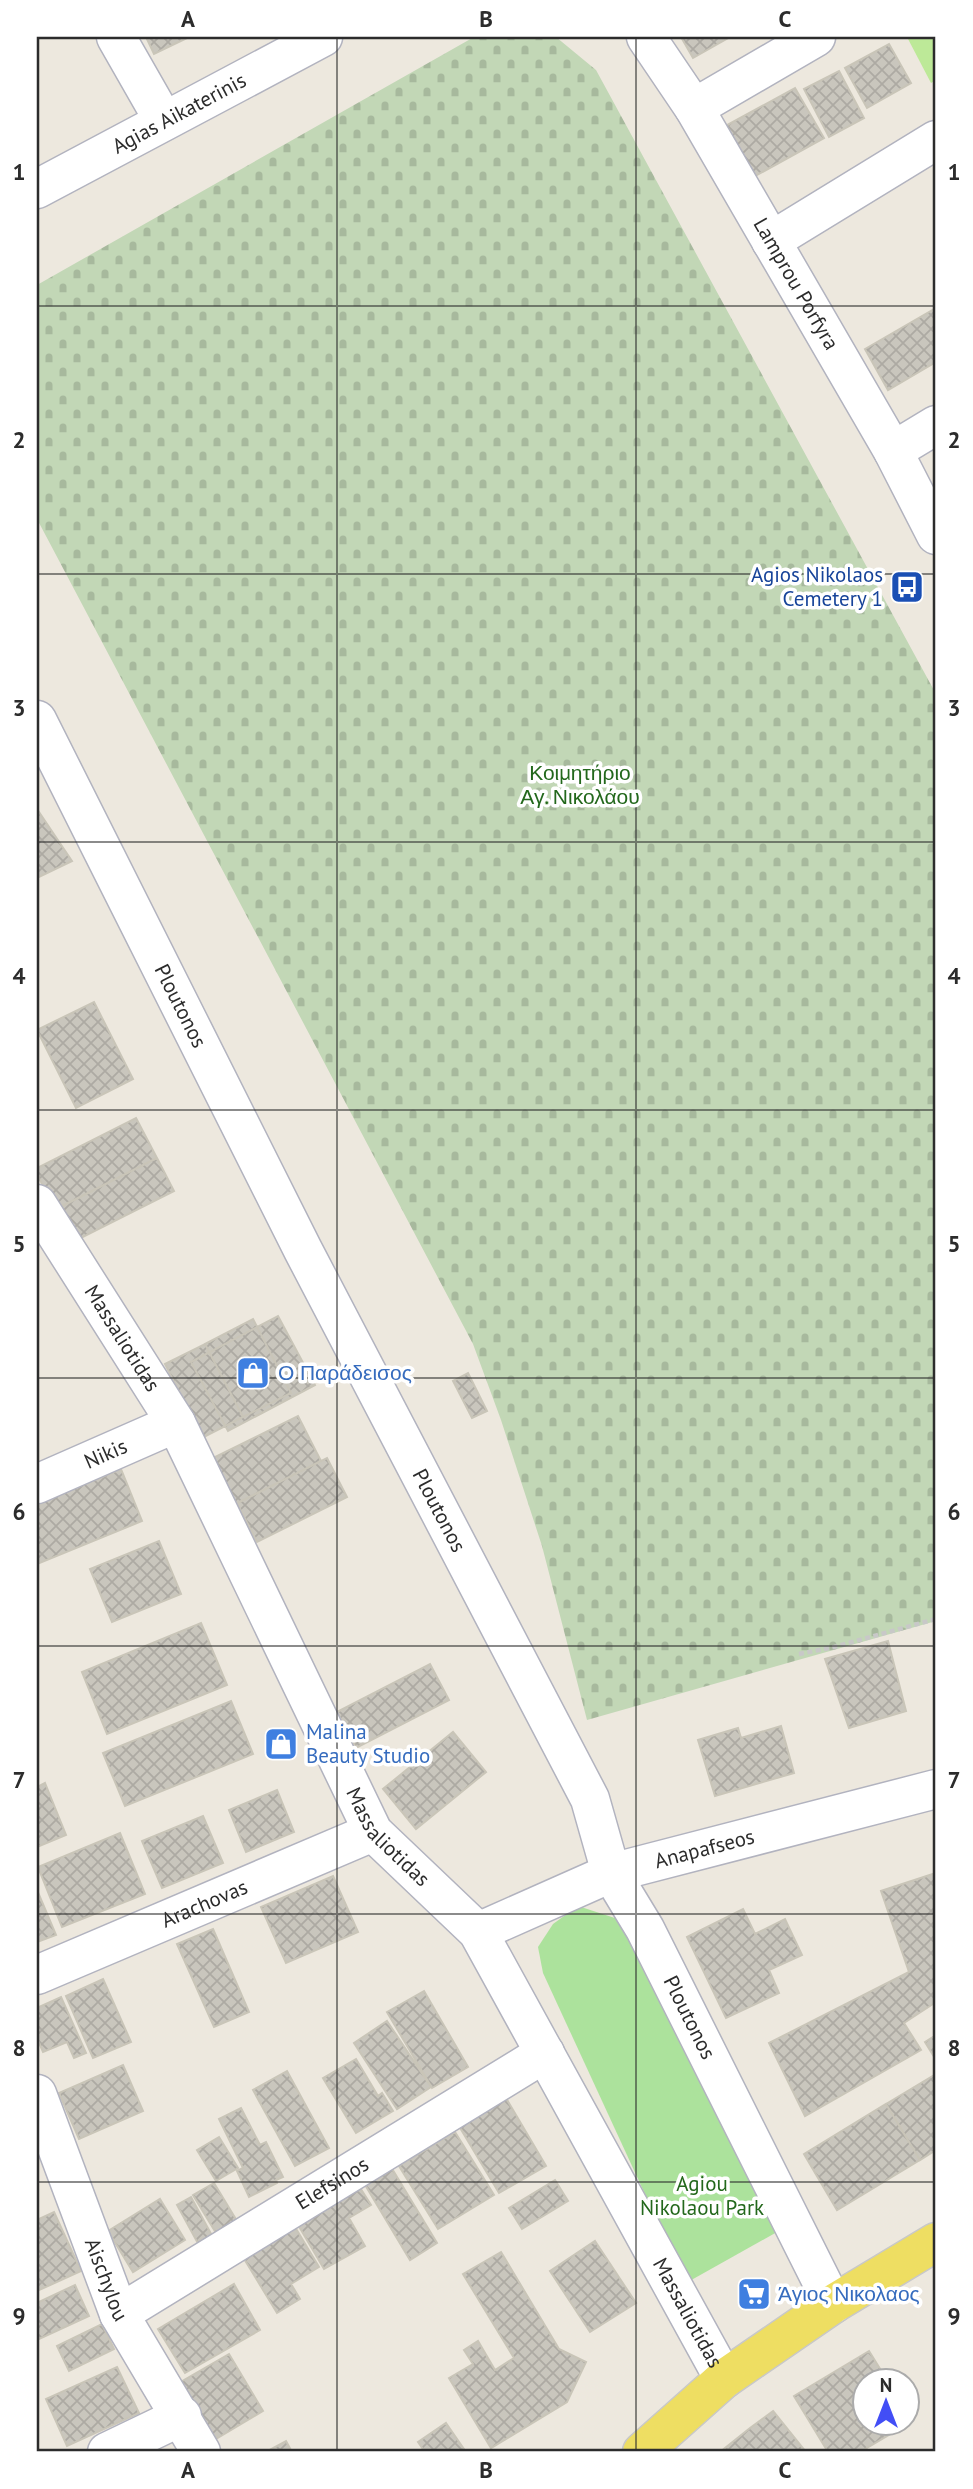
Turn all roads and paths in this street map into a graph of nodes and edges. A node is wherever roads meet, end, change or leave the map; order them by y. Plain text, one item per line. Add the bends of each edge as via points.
1 (116, 37) edge
2 (323, 37) edge
3 (646, 37) edge
4 (817, 37) edge
5 (694, 108) junction
6 (164, 121) junction
7 (936, 140) edge
8 (37, 189) edge
9 (771, 241) junction
10 (936, 425) edge
11 (893, 451) junction
12 (936, 535) edge
13 (37, 720) edge
14 (37, 1204) edge
15 (176, 1423) junction
16 (37, 1484) edge
17 (936, 1619) edge
18 (799, 1654) dead end
19 (936, 1789) edge
20 (373, 1832) junction
21 (611, 1873) junction
22 (478, 1932) junction
23 (37, 1975) edge
24 (545, 2053) junction
25 (37, 2094) edge
26 (936, 2242) edge
27 (833, 2304) junction
28 (119, 2314) junction
29 (724, 2379) junction
30 (182, 2416) junction
31 (107, 2452) edge
32 (201, 2452) edge
33 (642, 2452) edge

1 - 6 street
2 - 6 street, Agias Aikaterinis
3 - 5 street, Lamprou Porfyra
4 - 5 street
5 - 9 street, Lamprou Porfyra
6 - 8 street, Agias Aikaterinis
7 - 9 street
9 - 11 street, Lamprou Porfyra
10 - 11 street
11 - 12 street, Lamprou Porfyra
13 - 21 street, Ploutonos via 297,1240 590,1799
14 - 15 street, Massaliotidas
15 - 16 street, Nikis
15 - 20 street, Massaliotidas
17 - 18 path
19 - 21 street, Anapafseos
20 - 22 street, Massaliotidas
20 - 23 street, Arachovas
21 - 22 street, Anapafseos
21 - 27 street, Ploutonos via 645,1929
22 - 24 street, Massaliotidas
24 - 28 street, Elefsinos
24 - 29 street, Massaliotidas
25 - 28 street, Aischylou
26 - 27 main road
27 - 29 main road
28 - 30 street, Aischylou
29 - 33 main road
30 - 31 street
30 - 32 street, Aischylou

